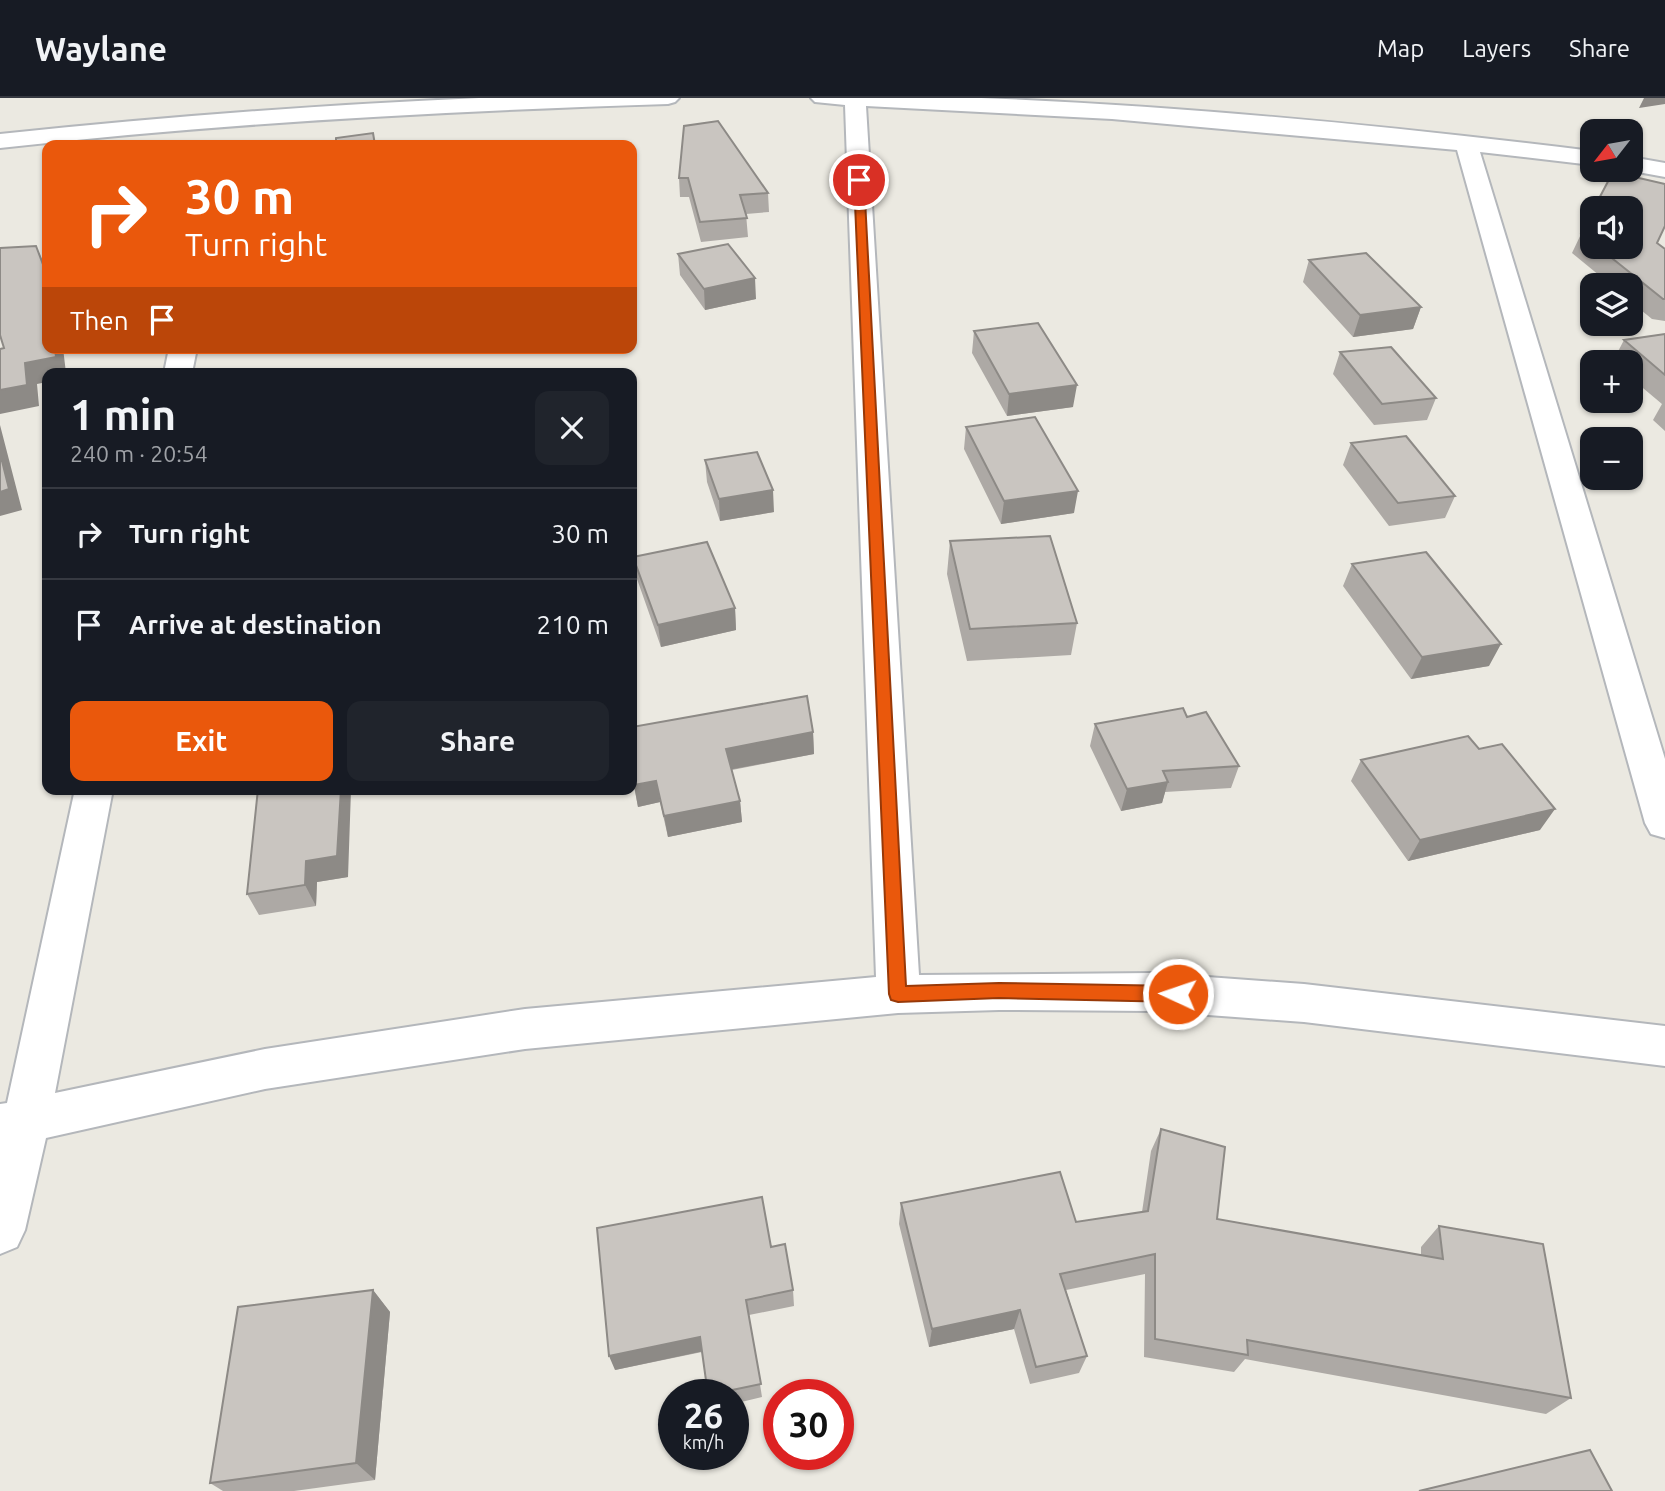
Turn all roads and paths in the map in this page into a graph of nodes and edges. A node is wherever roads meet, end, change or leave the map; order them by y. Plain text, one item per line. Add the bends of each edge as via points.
1 (668, 98) edge
2 (822, 98) edge
3 (855, 99) edge
4 (230, 119) junction
5 (226, 140) edge
6 (0, 141) edge
7 (1466, 144) junction
8 (1580, 157) edge
9 (1643, 166) edge
10 (1665, 170) edge
11 (93, 795) edge
12 (1665, 823) edge
13 (898, 994) junction
14 (1665, 1046) edge
15 (14, 1123) edge
16 (0, 1230) edge

1 - 4 street via 439,104
2 - 3 street
3 - 7 street via 1234,122
3 - 13 street
4 - 5 street
4 - 6 street
7 - 8 street
7 - 12 street
9 - 10 street
11 - 15 street
13 - 14 street via 1167,993 1304,1003
13 - 15 street via 525,1029 265,1069
15 - 16 street

